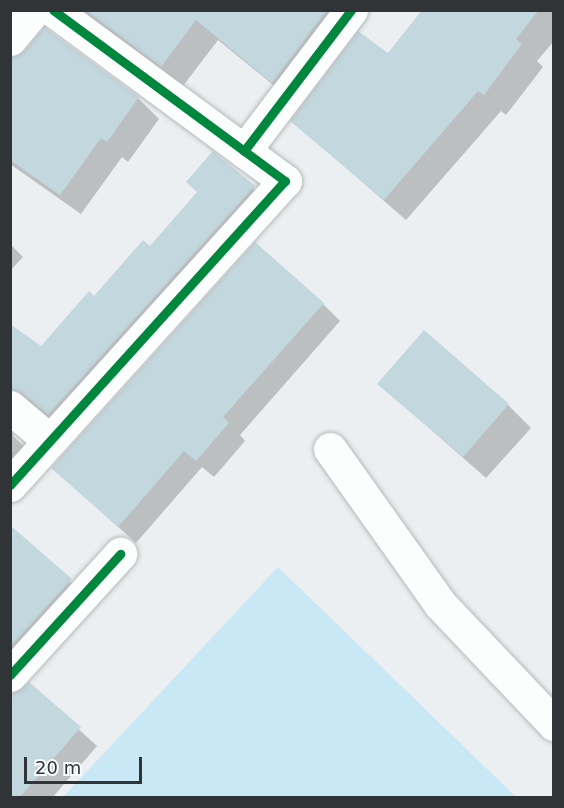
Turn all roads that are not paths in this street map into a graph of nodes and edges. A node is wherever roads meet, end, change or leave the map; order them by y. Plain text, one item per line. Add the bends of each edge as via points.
1 (34, 10) edge
2 (53, 10) edge
3 (351, 10) edge
4 (10, 39) edge
5 (244, 151) junction
6 (10, 407) edge
7 (50, 441) junction
8 (330, 449) dead end
9 (10, 486) edge
10 (120, 554) dead end
11 (10, 675) edge
12 (554, 724) edge

1 - 4 street
2 - 5 street
3 - 5 street
5 - 7 street via 285,182
6 - 7 street
7 - 9 street
8 - 12 street via 440,604
10 - 11 street

